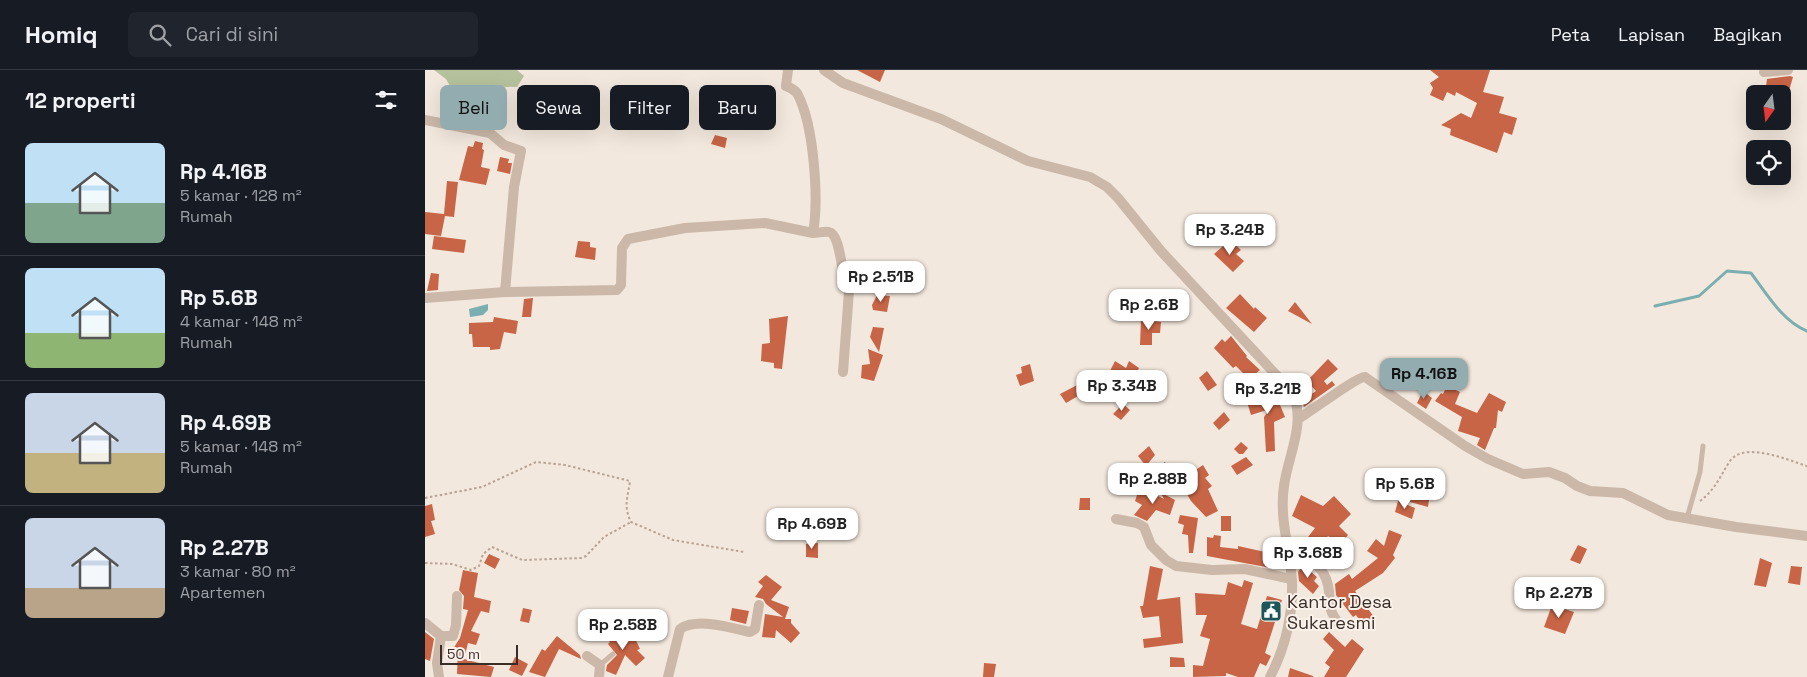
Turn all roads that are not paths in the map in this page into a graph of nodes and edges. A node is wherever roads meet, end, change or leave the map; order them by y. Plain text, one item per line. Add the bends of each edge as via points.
1 (788, 70) edge
2 (823, 70) edge
3 (1788, 70) edge
4 (1764, 72) dead end
5 (425, 120) edge
6 (813, 233) junction
7 (505, 292) junction
8 (425, 298) edge
9 (843, 372) dead end
10 (1299, 419) junction
11 (1703, 446) dead end
12 (1687, 518) junction
13 (1116, 519) dead end
14 (1807, 536) edge
15 (1286, 547) junction
16 (1291, 578) junction
17 (457, 596) dead end
18 (759, 605) dead end
19 (425, 623) edge
20 (1339, 624) dead end
21 (441, 636) junction
22 (613, 654) dead end
23 (587, 656) dead end
24 (600, 665) junction
25 (439, 677) edge
26 (599, 677) edge
27 (668, 677) edge
28 (1270, 677) edge

1 - 6 street via 786,86 799,95 813,152 816,192
2 - 10 street via 843,83 941,119 1028,161 1090,177 1107,188 1293,394
3 - 4 street
5 - 7 street via 490,133 504,145 521,150 514,187
6 - 7 street via 765,223 685,228 628,238 622,248 619,290
6 - 9 street via 829,232 834,235 843,265 844,284 849,290
7 - 8 street
10 - 12 street via 1356,379 1365,377 1488,459 1523,474 1549,472 1590,491 1623,494 1668,515
10 - 15 street via 1284,486 1282,512
11 - 12 lane via 1700,472
12 - 14 street
13 - 16 street via 1144,527 1151,545 1177,566 1203,570 1245,569
15 - 16 street
15 - 20 street via 1304,555 1323,572 1328,585 1330,612
16 - 28 street via 1287,629 1279,660
17 - 21 street via 453,636
18 - 27 street via 755,629 750,632 717,625 684,626
19 - 21 street
21 - 25 street via 437,663
22 - 24 lane
23 - 24 street
24 - 26 street

